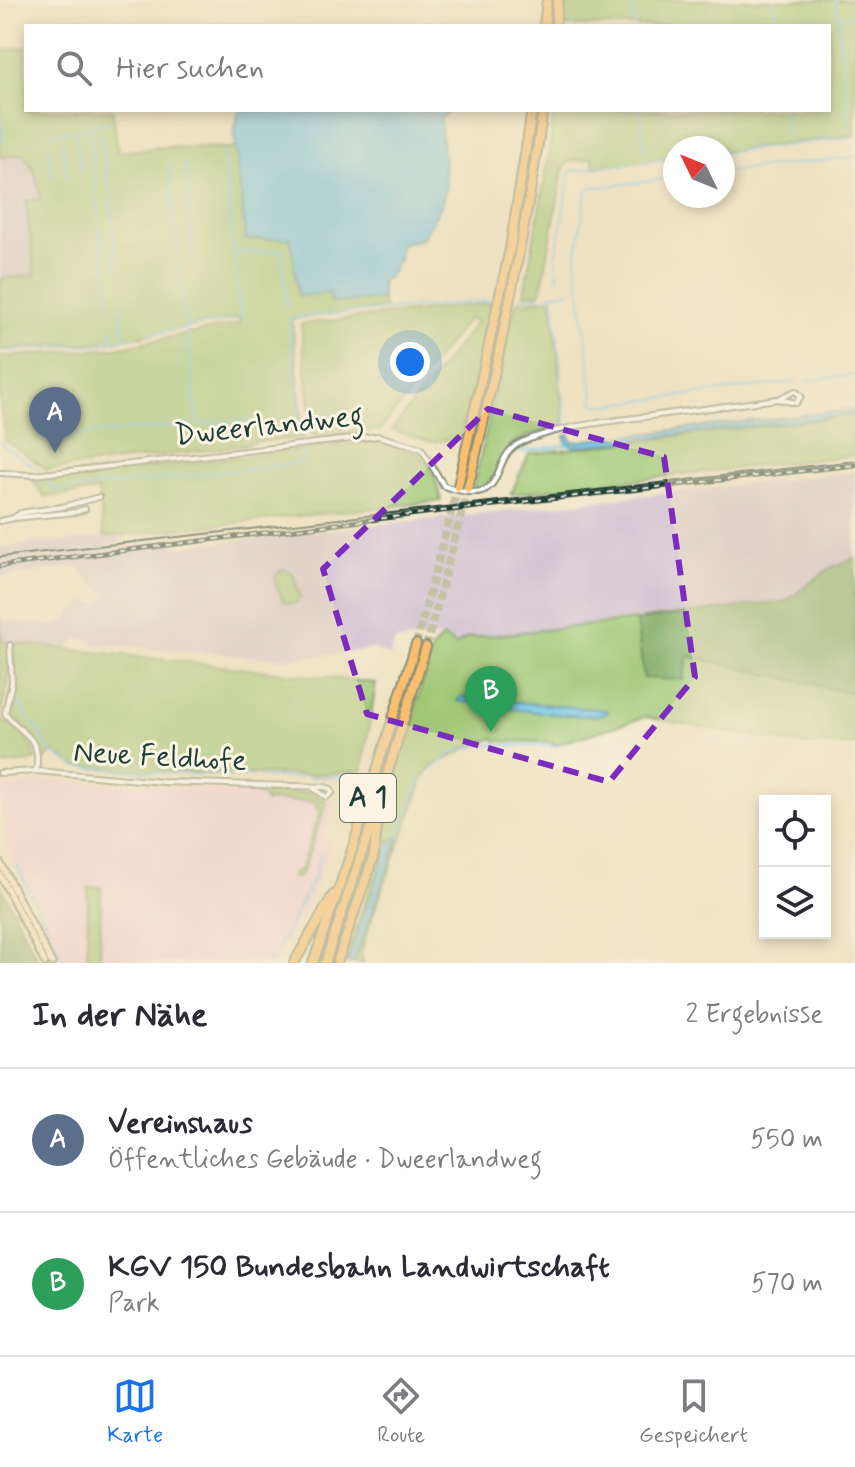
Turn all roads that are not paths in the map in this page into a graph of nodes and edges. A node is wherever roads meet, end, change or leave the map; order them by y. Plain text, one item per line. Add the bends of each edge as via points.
1 (547, 0) edge
2 (558, 0) edge
3 (544, 24) edge
4 (555, 24) edge
5 (532, 112) edge
6 (543, 112) edge
7 (778, 399) junction
8 (0, 473) edge
9 (458, 486) tunnel mouth
10 (468, 488) tunnel mouth
11 (99, 497) dead end
12 (85, 509) dead end
13 (14, 518) junction
14 (0, 521) edge
15 (416, 644) tunnel mouth
16 (10, 645) dead end
17 (426, 647) tunnel mouth
18 (36, 771) junction
19 (2, 774) edge
20 (312, 787) dead end
21 (379, 804) junction
22 (0, 862) edge
23 (0, 875) edge
24 (342, 880) junction
25 (45, 963) edge
26 (52, 963) edge
27 (294, 963) edge
28 (313, 963) edge
29 (325, 963) edge
30 (337, 963) edge

1 - 3 highway
2 - 4 highway
5 - 9 highway via 510,248
6 - 10 highway via 504,331
7 - 7 street, Dweerlandweg via 796,403 801,396 795,391
7 - 8 street, Dweerlandweg via 584,425 522,442 477,494 444,486 421,448 378,436 33,475
11 - 13 street
12 - 13 street
13 - 14 street
15 - 24 highway, A 1
16 - 18 street via 12,682 5,713 37,749
17 - 21 highway, A 1
18 - 19 street, Neue Feldhofe
18 - 20 street, Neue Feldhofe
21 - 29 highway, A 1
21 - 30 highway via 374,855
22 - 26 main road
23 - 25 main road
24 - 27 highway
24 - 28 highway, A 1

